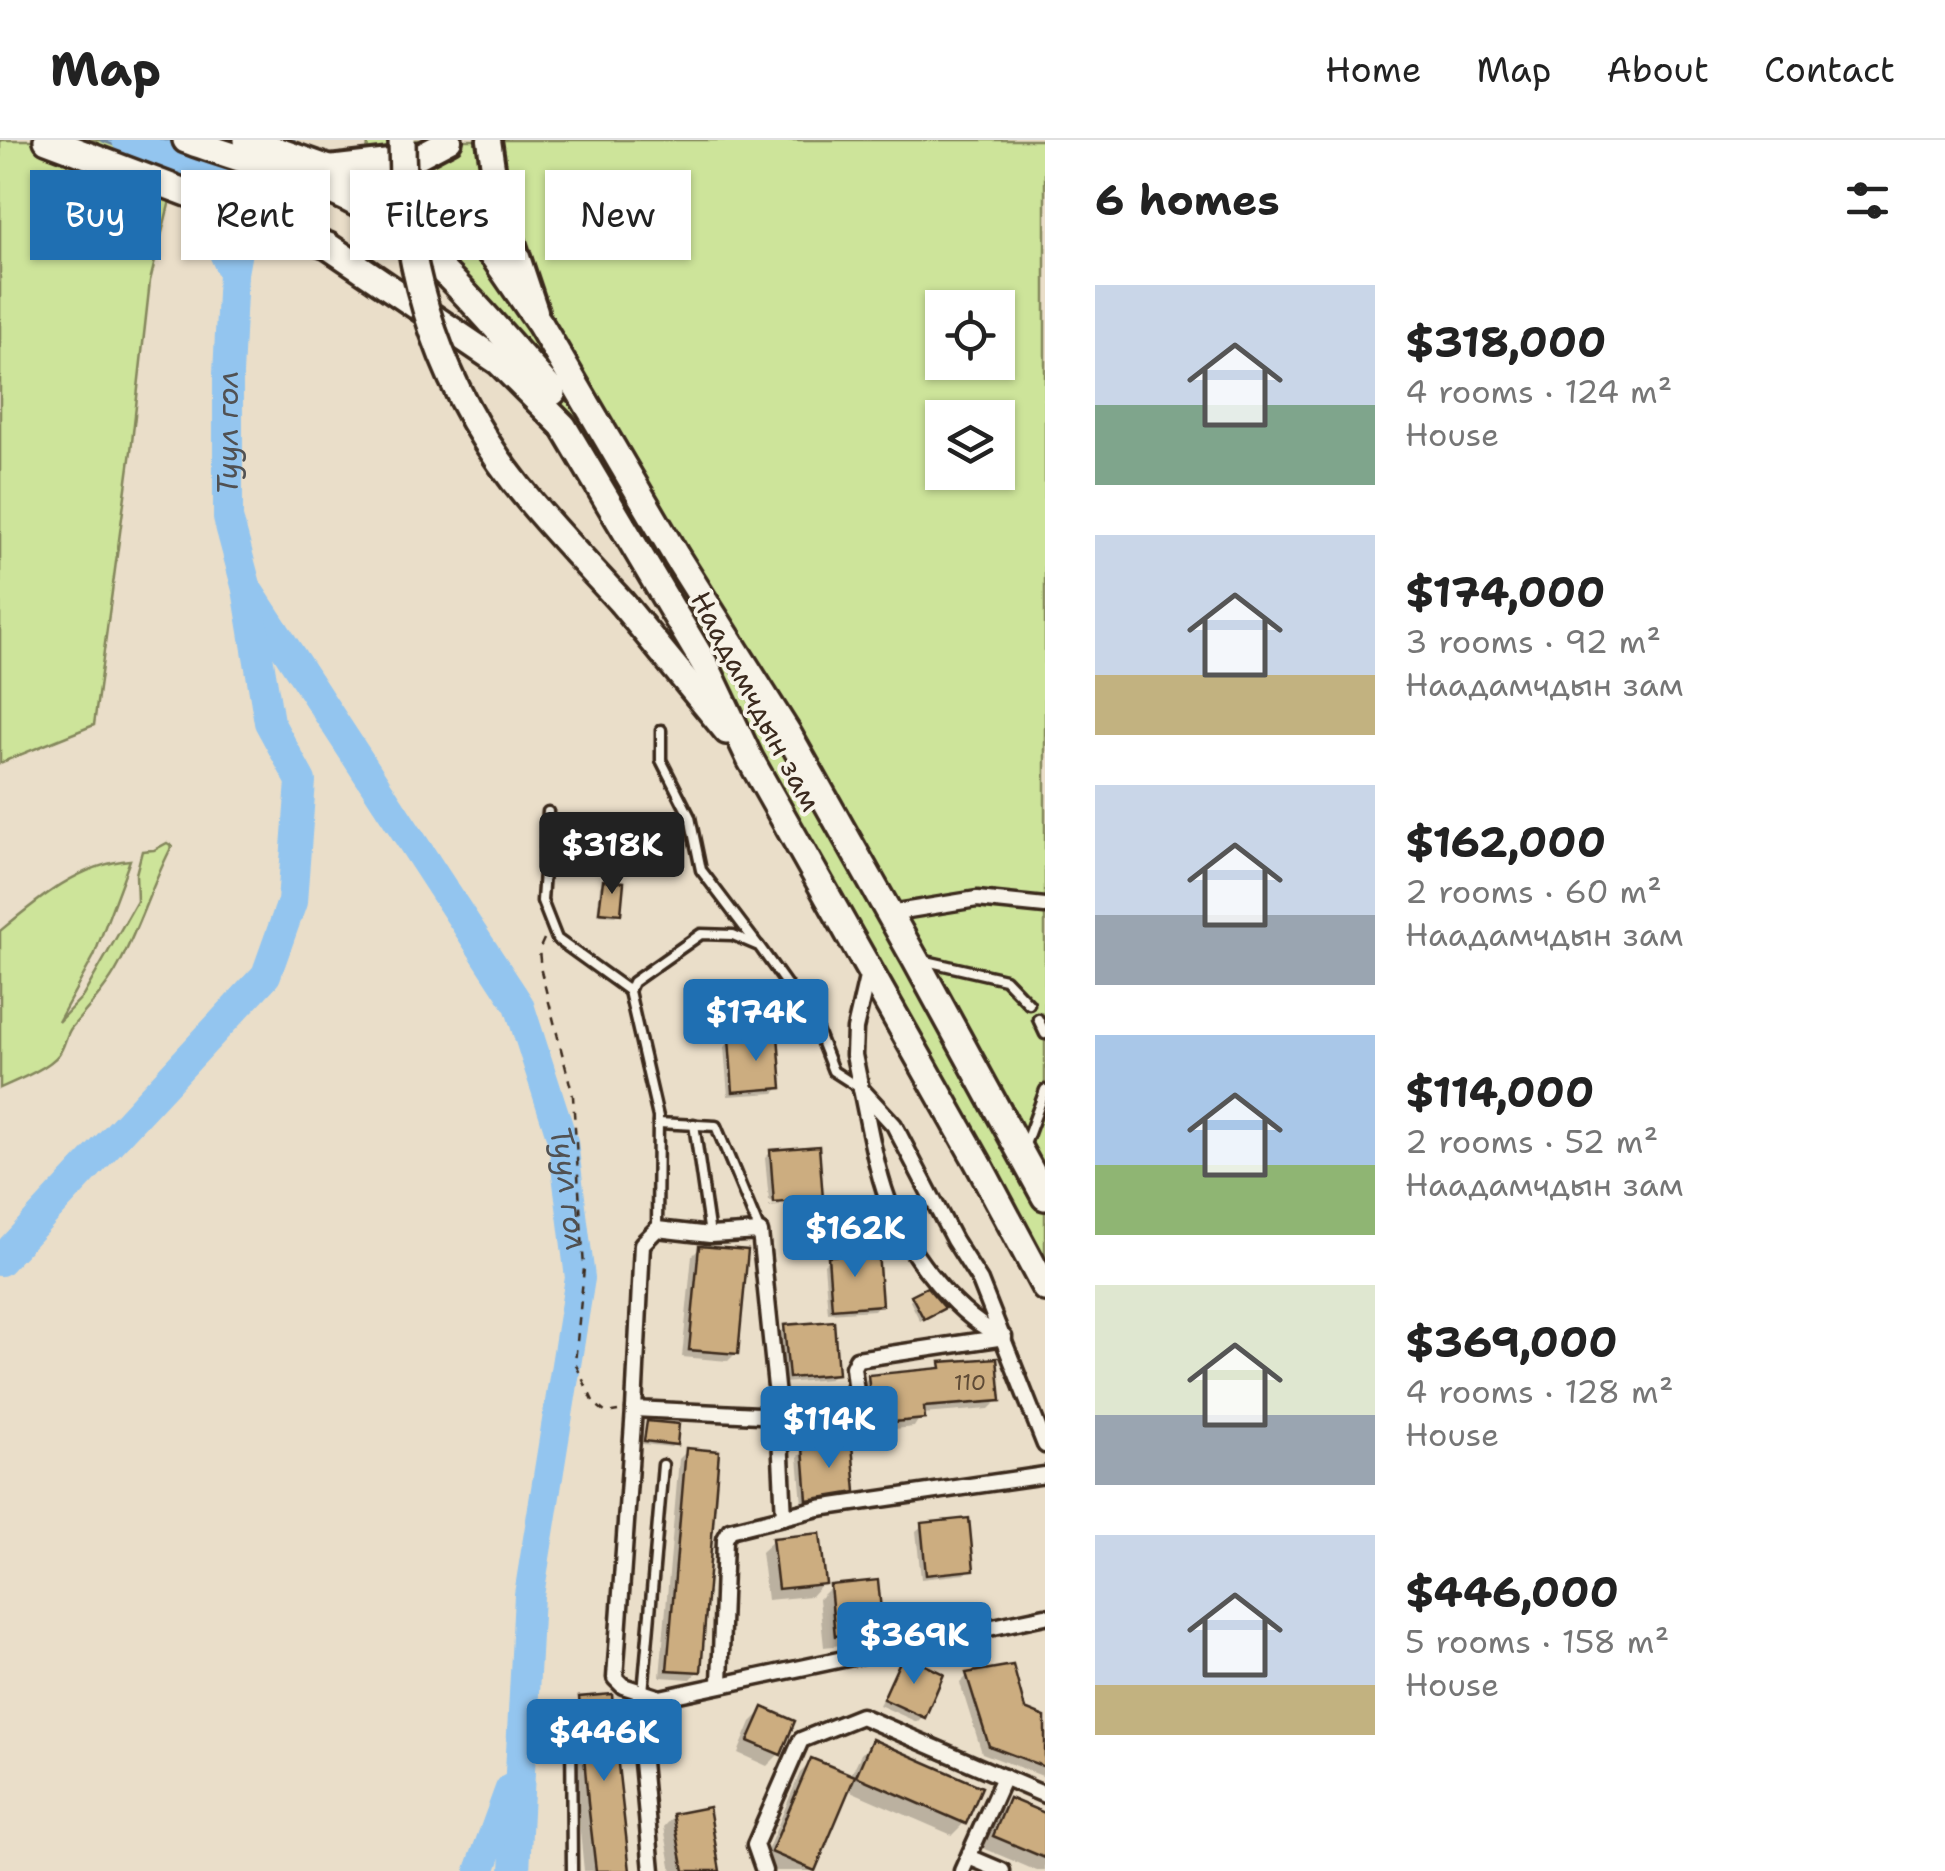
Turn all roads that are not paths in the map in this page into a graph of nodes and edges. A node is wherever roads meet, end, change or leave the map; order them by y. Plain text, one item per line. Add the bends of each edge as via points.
1 (47, 140) edge
2 (186, 140) edge
3 (247, 140) edge
4 (402, 140) edge
5 (450, 140) edge
6 (489, 140) edge
7 (293, 170) edge
8 (306, 170) edge
9 (330, 176) edge
10 (330, 180) edge
11 (330, 184) edge
12 (540, 324) junction
13 (652, 571) junction
14 (660, 730) dead end
15 (750, 759) junction
16 (548, 812) dead end
17 (1045, 906) edge
18 (890, 914) junction
19 (759, 946) junction
20 (916, 959) junction
21 (868, 972) junction
22 (629, 991) junction
23 (1029, 1004) dead end
24 (1038, 1019) dead end
25 (1045, 1034) edge
26 (862, 1089) junction
27 (1045, 1090) edge
28 (658, 1123) junction
29 (694, 1124) junction
30 (1022, 1151) junction
31 (1045, 1197) edge
32 (657, 1230) junction
33 (760, 1232) junction
34 (710, 1235) junction
35 (1045, 1288) edge
36 (1004, 1337) junction
37 (634, 1409) junction
38 (779, 1416) junction
39 (862, 1435) dead end
40 (1045, 1445) edge
41 (663, 1465) dead end
42 (1045, 1475) edge
43 (784, 1517) junction
44 (1045, 1616) edge
45 (720, 1683) junction
46 (643, 1693) junction
47 (660, 1698) junction
48 (571, 1724) dead end
49 (1004, 1777) junction
50 (1045, 1795) edge
51 (966, 1864) edge
52 (572, 1871) edge
53 (652, 1871) edge
54 (764, 1871) edge
55 (1002, 1871) edge

1 - 13 highway, Наадамчдын зам via 328,246 499,362 563,426
2 - 7 highway
3 - 8 highway
4 - 15 highway, bridge via 413,264 466,410 528,499
5 - 9 main road via 416,158
6 - 12 main road via 501,207
10 - 12 highway, Наадамчдын зам via 423,202 467,230
11 - 13 highway via 440,271 553,392
12 - 18 highway, Наадамчдын зам
13 - 15 highway, Наадамчдын зам
14 - 19 lane via 662,760 690,816 702,870
15 - 21 highway, Наадамчдын зам
16 - 22 lane via 542,901 557,938
17 - 18 street via 976,899
18 - 20 highway, Наадамчдын зам
19 - 22 lane via 733,935 701,934 632,982
19 - 26 lane via 814,1022 833,1071
20 - 23 lane via 1005,978
20 - 30 highway, Наадамчдын зам
21 - 26 street via 855,1028
21 - 35 highway, Наадамчдын зам
22 - 28 lane
24 - 25 lane
26 - 36 street via 894,1125
26 - 36 street via 892,1213 934,1279 972,1320
27 - 30 lane
28 - 29 lane
28 - 32 lane
29 - 33 lane via 720,1132
29 - 34 lane
30 - 31 highway, Наадамчдын зам
32 - 34 street
32 - 37 street via 642,1244
33 - 34 street
33 - 38 street
36 - 39 street via 857,1359
36 - 40 street
37 - 38 street
37 - 46 street via 614,1663 623,1686
38 - 43 street
41 - 46 lane
42 - 43 street
43 - 45 street via 730,1530 726,1539
44 - 45 street
45 - 47 street
46 - 47 street
47 - 53 street via 638,1729
48 - 52 lane
49 - 50 street
49 - 51 street
49 - 54 street via 861,1716 801,1740 756,1845
51 - 55 street

